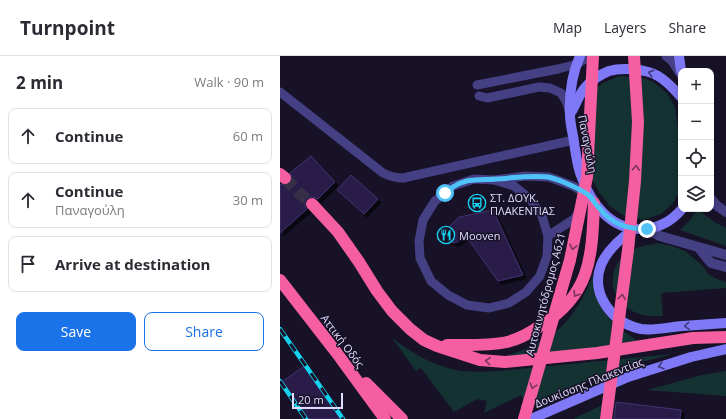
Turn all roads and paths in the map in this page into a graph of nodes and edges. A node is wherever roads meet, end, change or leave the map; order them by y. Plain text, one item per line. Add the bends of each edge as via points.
1 (591, 56) edge
2 (634, 56) edge
3 (666, 56) edge
4 (679, 56) edge
5 (578, 60) edge
6 (681, 68) edge
7 (678, 70) edge
8 (477, 85) dead end
9 (280, 92) edge
10 (678, 94) edge
11 (479, 96) dead end
12 (570, 116) junction
13 (574, 140) junction
14 (494, 180) junction
15 (592, 199) junction
16 (714, 202) edge
17 (312, 204) tunnel mouth
18 (680, 212) edge
19 (726, 212) edge
20 (635, 229) junction
21 (647, 229) junction
22 (548, 236) junction
23 (699, 248) junction
24 (726, 255) edge
25 (726, 267) edge
26 (280, 280) edge
27 (726, 323) edge
28 (726, 337) edge
29 (436, 346) junction
30 (726, 348) edge
31 (336, 352) junction
32 (385, 419) edge
33 (402, 419) edge
34 (524, 419) edge
35 (531, 419) edge
36 (606, 419) edge

1 - 5 lane
1 -> 34 highway, Αυτοκινητόδρομος Α621, bridge via 587,177 570,260
36 -> 2 highway, bridge via 635,181 638,122
3 - 7 lane
4 - 6 main road
5 - 8 lane via 558,69
5 - 12 main road, Παναγούλη via 572,81
9 - 13 lane via 383,173 397,178
10 -> 12 main road via 657,75 642,70 610,71 584,88
11 - 12 lane via 487,98 539,87 550,88 562,94
12 - 13 main road, Παναγούλη
13 - 15 main road, Παναγούλη via 581,177
14 - 15 lane via 525,176 549,177 573,186
14 - 22 lane via 514,186 530,199 542,216
14 - 22 lane via 474,180 453,186 435,201 423,220 419,241 420,258 431,281 448,295 467,305 489,308 509,303 526,292 540,276 547,256
15 - 20 main road, Παναγούλη via 610,220
15 - 22 lane via 574,219
15 -> 29 highway via 590,260 580,288 572,301 550,320 525,336 508,342
16 - 19 street
17 - 29 highway via 338,232 392,311 410,329
18 - 21 main road, Παναγούλη via 663,224
20 - 21 main road, Παναγούλη
27 -> 20 main road via 649,330 629,325 608,309 599,286 602,264 615,245
21 - 23 street via 660,236
23 - 24 street
23 - 25 street via 711,263
26 - 31 highway, Αττική Οδός
28 -> 29 highway via 693,338 597,353 505,362 480,360
30 -> 35 main road, Δουκίσσης Πλακεντίας via 628,377
31 - 32 highway, Αττική Οδός
31 - 33 highway

